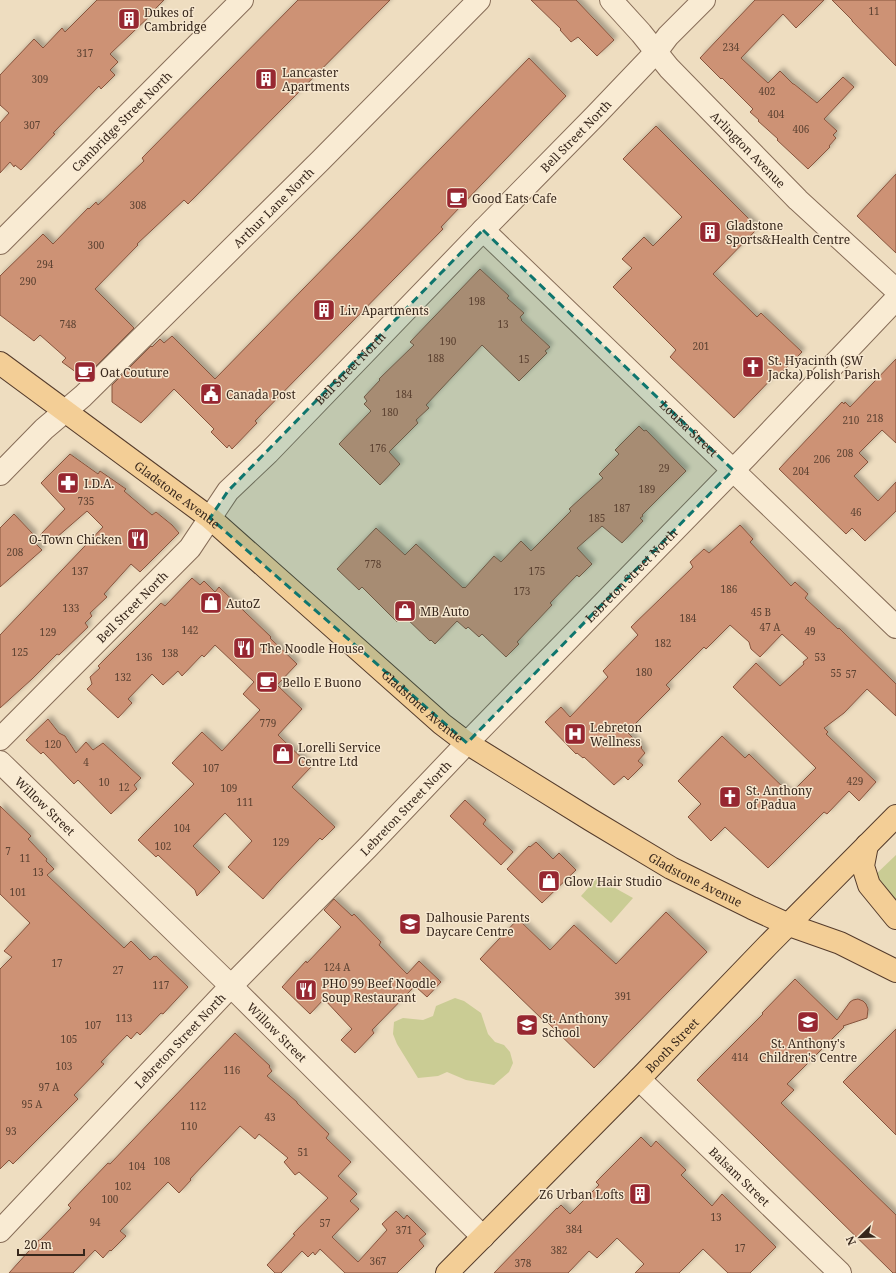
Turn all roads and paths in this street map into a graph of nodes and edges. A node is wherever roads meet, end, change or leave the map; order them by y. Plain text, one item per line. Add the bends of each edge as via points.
1 (242, 0) edge
2 (478, 0) edge
3 (611, 0) edge
4 (704, 0) edge
5 (656, 52) junction
6 (483, 230) junction
7 (0, 243) edge
8 (896, 290) edge
9 (896, 299) edge
10 (0, 363) edge
11 (66, 411) junction
12 (733, 470) junction
13 (0, 474) edge
14 (210, 518) junction
15 (896, 627) edge
16 (0, 739) edge
17 (467, 743) junction
18 (0, 762) edge
19 (896, 816) edge
20 (867, 845) junction
21 (896, 918) edge
22 (789, 925) junction
23 (896, 971) edge
24 (231, 986) junction
25 (639, 1079) junction
26 (0, 1231) edge
27 (483, 1237) junction
28 (451, 1272) edge
29 (840, 1273) edge

1 - 7 street, Cambridge Street North
2 - 11 street, Arthur Lane North via 321,160
3 - 5 street, Arlington Avenue
4 - 5 street, Bell Street North via 668,36
5 - 6 street, Bell Street North
5 - 8 street, Arlington Avenue via 798,200
6 - 12 street, Louisa Street
6 - 14 street, Bell Street North via 268,453 228,491
9 - 12 street, Lebreton Street North
10 - 11 main road, Gladstone Avenue
11 - 13 street, Arthur Lane North via 44,429
11 - 14 main road, Gladstone Avenue
12 - 15 street, Louisa Street
12 - 17 street, Lebreton Street North
14 - 16 street, Bell Street North via 190,548
14 - 17 main road, Gladstone Avenue via 442,724
17 - 22 main road, Gladstone Avenue via 671,868
17 - 24 street, Lebreton Street North
18 - 24 street, Willow Street
19 - 20 main road, Booth Street
20 - 21 main road via 863,866 869,885
20 - 22 main road, Booth Street
22 - 23 main road, Gladstone Avenue via 840,943
22 - 25 main road, Booth Street
24 - 26 street, Lebreton Street North
24 - 27 street, Willow Street
25 - 27 main road, Booth Street
25 - 29 street, Balsam Street
27 - 28 main road, Booth Street

